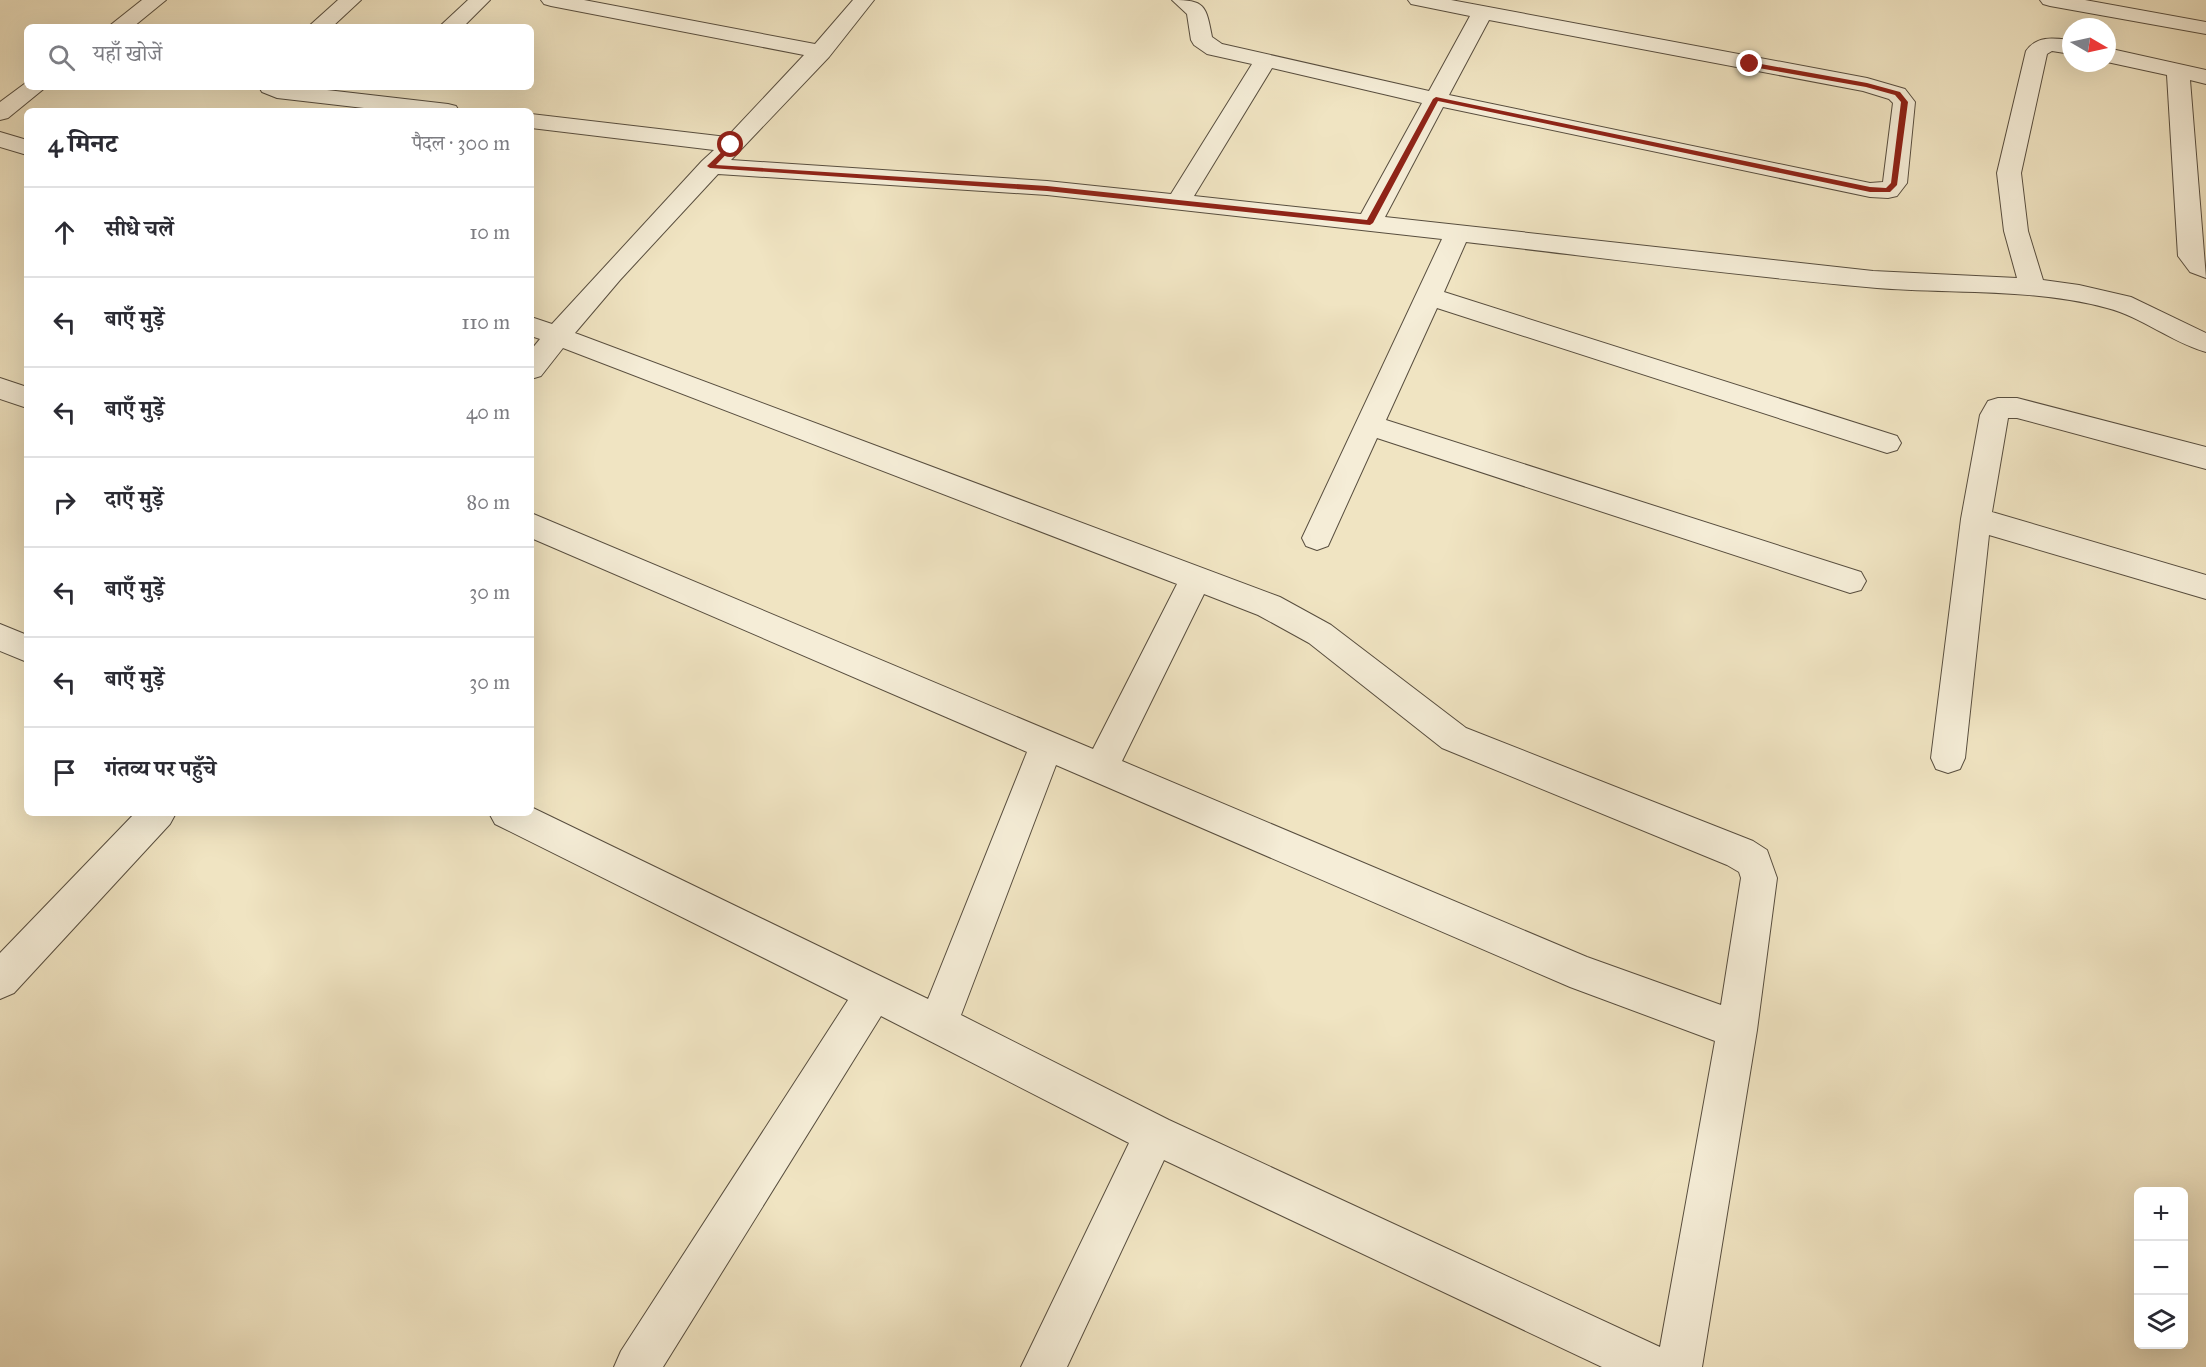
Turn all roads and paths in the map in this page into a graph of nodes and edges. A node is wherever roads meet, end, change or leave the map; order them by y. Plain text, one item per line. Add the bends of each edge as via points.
1 (156, 0) edge
2 (351, 0) edge
3 (480, 0) edge
4 (550, 0) edge
5 (864, 0) edge
6 (1182, 0) edge
7 (1418, 0) edge
8 (2050, 0) edge
9 (1482, 13) junction
10 (123, 24) edge
11 (323, 24) edge
12 (453, 24) edge
13 (2206, 28) edge
14 (2062, 46) edge
15 (821, 52) junction
16 (2116, 57) edge
17 (1266, 60) junction
18 (2178, 70) junction
19 (2206, 77) edge
20 (30, 90) edge
21 (274, 90) edge
22 (374, 94) edge
23 (1436, 99) junction
24 (5, 104) edge
25 (435, 108) edge
26 (534, 121) edge
27 (0, 139) edge
28 (731, 145) junction
29 (24, 147) edge
30 (710, 166) junction
31 (1178, 202) junction
32 (1370, 223) junction
33 (1458, 233) junction
34 (2206, 270) edge
35 (2033, 289) junction
36 (1428, 296) junction
37 (544, 331) edge
38 (2206, 343) edge
39 (534, 360) edge
40 (0, 388) edge
41 (24, 397) edge
42 (1369, 425) junction
43 (1887, 443) dead end
44 (2206, 458) edge
45 (1976, 519) junction
46 (534, 526) edge
47 (1317, 538) dead end
48 (1196, 578) junction
49 (1850, 581) dead end
50 (2206, 587) edge
51 (0, 637) edge
52 (24, 649) edge
53 (1047, 745) junction
54 (1948, 758) dead end
55 (1101, 768) junction
56 (155, 816) edge
57 (513, 816) edge
58 (0, 980) edge
59 (874, 993) junction
60 (938, 1023) junction
61 (1737, 1030) junction
62 (1155, 1134) junction
63 (637, 1367) edge
64 (1044, 1367) edge
65 (1652, 1367) edge
66 (1679, 1367) edge

1 - 10 street
2 - 11 street
3 - 12 street
4 - 15 street
5 - 15 street
6 - 17 street via 1197,12 1202,40 1208,45
7 - 9 street
8 - 13 street
9 - 23 street
9 - 23 street via 1867,85 1897,94 1904,102 1895,183 1888,190 1870,190
14 - 35 street via 2048,44 2037,51 2009,173 2016,231
15 - 28 street
16 - 18 street
17 - 23 street
17 - 31 street
18 - 19 street
18 - 34 street via 2191,256
20 - 24 street
21 - 22 street
22 - 25 street
23 - 32 street
26 - 28 street
27 - 29 street
28 - 30 street
30 - 31 street via 1047,188
30 - 37 street
31 - 32 street
32 - 33 street
33 - 35 street via 1875,280
33 - 36 street
35 - 38 street via 2106,299 2141,309 2179,333
36 - 42 street
36 - 43 street
37 - 39 street
37 - 48 street
40 - 41 street
42 - 47 street
42 - 49 street
44 - 45 street via 2017,408 1998,408
45 - 50 street
45 - 54 street
46 - 53 street
48 - 55 street
48 - 61 street via 1269,606 1320,634 1454,738 1754,862 1759,878
51 - 52 street
53 - 55 street
53 - 60 street
55 - 61 street via 1583,974
56 - 58 street
57 - 59 street
59 - 60 street
59 - 63 street
60 - 62 street
61 - 66 street
62 - 64 street
62 - 65 street

